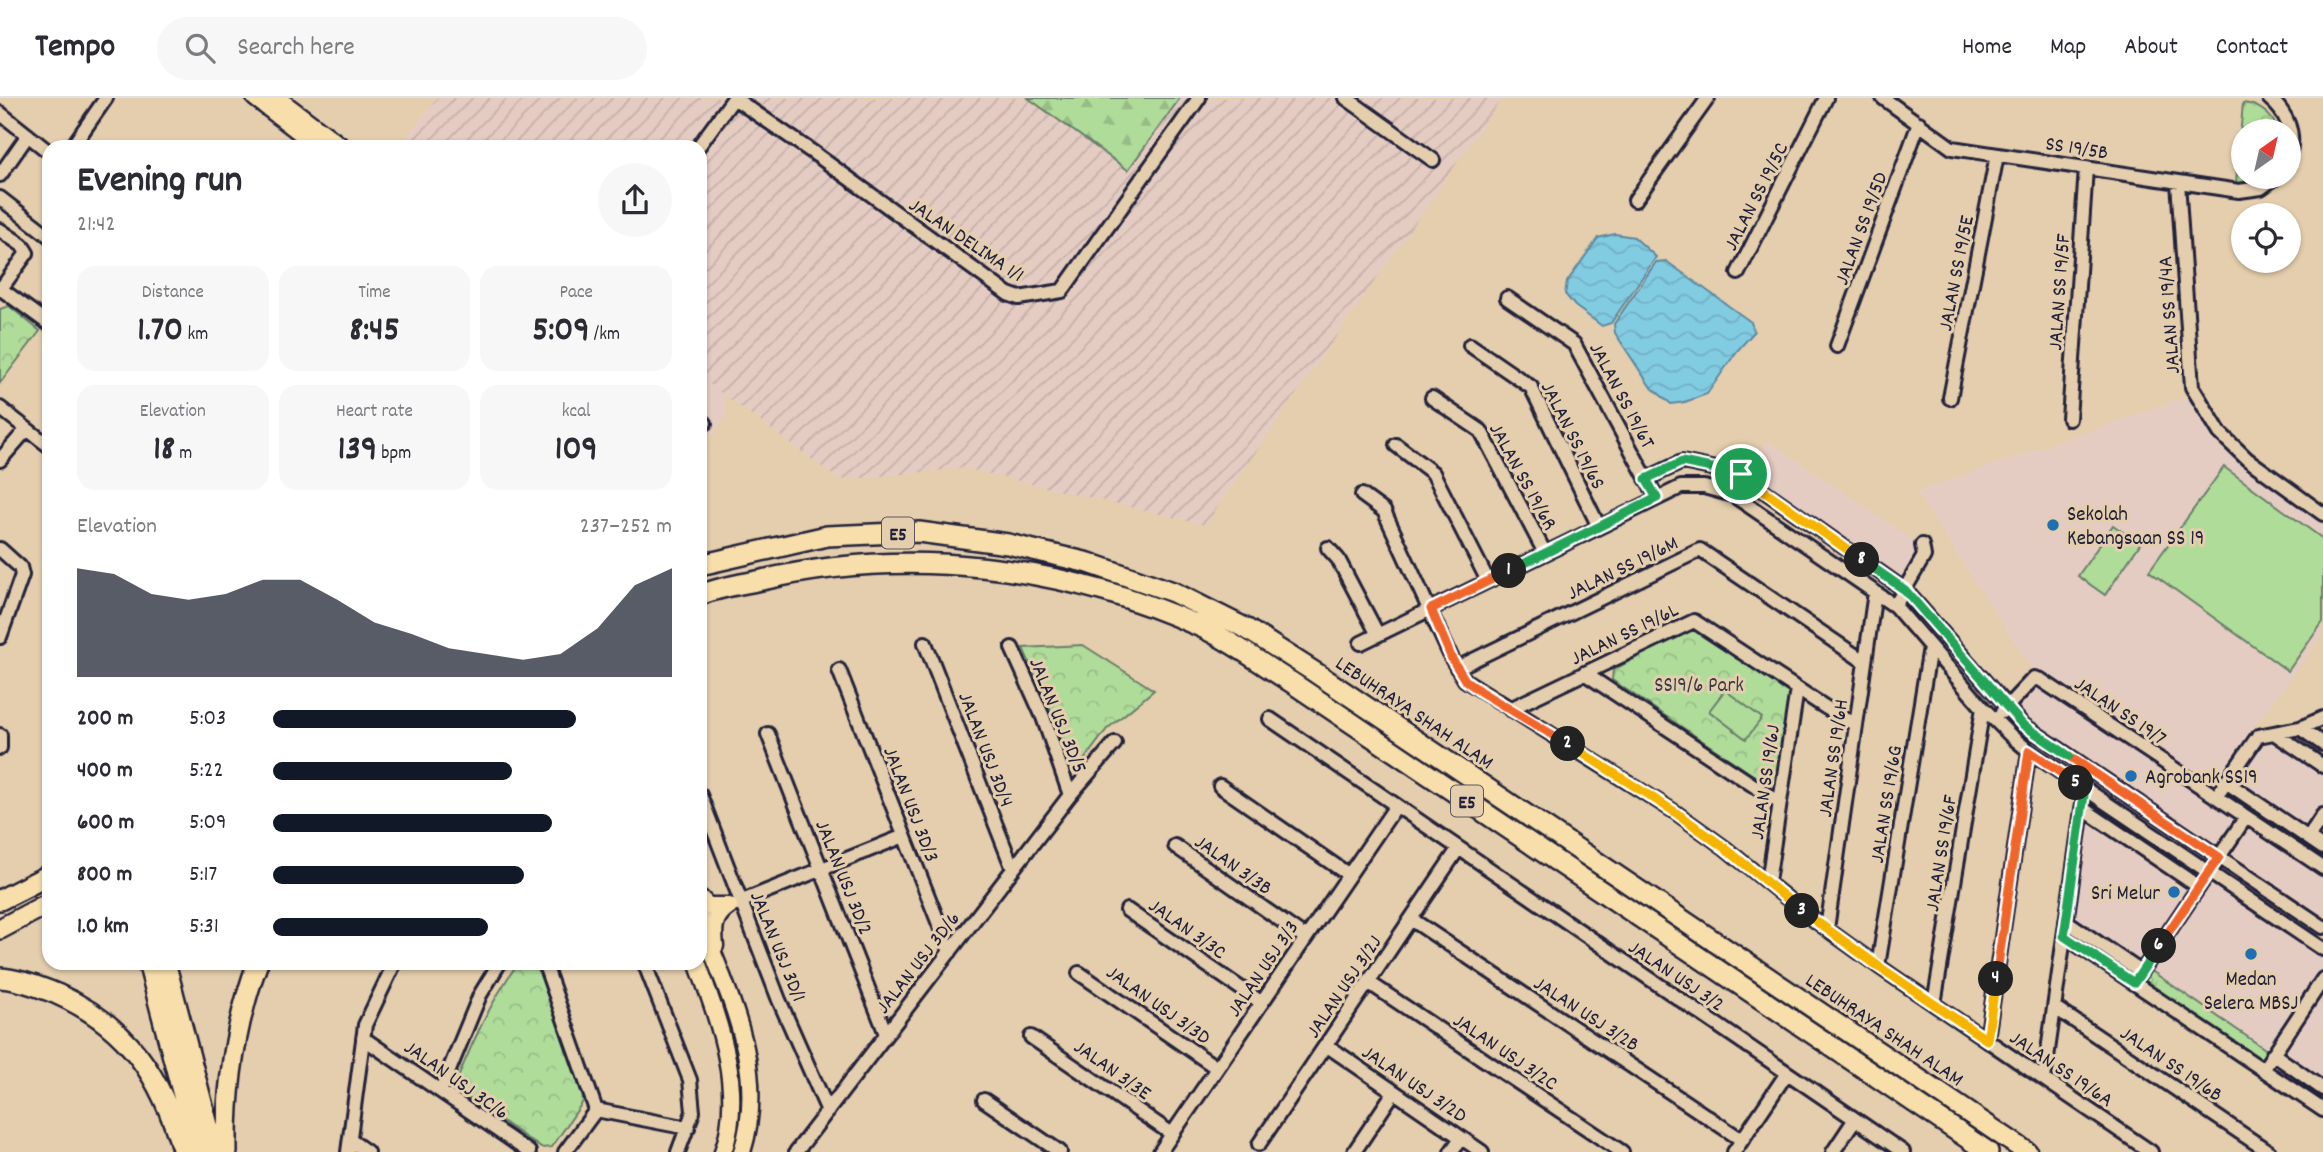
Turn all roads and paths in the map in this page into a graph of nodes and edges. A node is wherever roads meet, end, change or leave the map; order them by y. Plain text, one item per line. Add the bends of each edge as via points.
1 (106, 98) edge
2 (256, 98) edge
3 (277, 98) edge
4 (734, 98) edge
5 (1199, 98) edge
6 (1346, 98) edge
7 (1708, 98) edge
8 (1826, 98) edge
9 (1883, 98) edge
10 (2269, 98) edge
11 (0, 113) edge
12 (2286, 119) edge
13 (1919, 123) junction
14 (28, 135) junction
15 (77, 140) edge
16 (309, 140) edge
17 (333, 140) edge
18 (703, 140) edge
19 (42, 146) edge
20 (1997, 155) junction
21 (1433, 160) dead end
22 (2087, 168) junction
23 (0, 175) edge
24 (2178, 182) junction
25 (2231, 189) edge
26 (2233, 189) edge
27 (2257, 189) edge
28 (0, 198) edge
29 (1635, 200) dead end
30 (0, 230) edge
31 (42, 231) edge
32 (1738, 273) dead end
33 (1, 289) edge
34 (1507, 298) dead end
35 (42, 319) edge
36 (1470, 345) dead end
37 (1837, 346) dead end
38 (1432, 398) dead end
39 (1950, 398) dead end
40 (0, 408) edge
41 (2069, 419) dead end
42 (27, 429) junction
43 (42, 441) edge
44 (1396, 445) dead end
45 (0, 460) edge
46 (1646, 479) junction
47 (1362, 495) dead end
48 (1657, 498) junction
49 (2323, 514) edge
50 (1599, 527) junction
51 (1922, 545) dead end
52 (1328, 548) dead end
53 (0, 550) edge
54 (1545, 553) junction
55 (707, 563) edge
56 (1488, 581) junction
57 (1905, 590) junction
58 (707, 593) edge
59 (1875, 593) junction
60 (1895, 606) junction
61 (1431, 609) junction
62 (1378, 635) junction
63 (0, 637) edge
64 (925, 643) dead end
65 (1361, 643) dead end
66 (1930, 647) junction
67 (1012, 648) dead end
68 (1865, 662) junction
69 (1457, 668) junction
70 (839, 670) dead end
71 (1584, 673) junction
72 (1797, 689) junction
73 (2008, 707) junction
74 (1983, 708) junction
75 (1510, 709) junction
76 (2323, 718) edge
77 (1270, 719) dead end
78 (1995, 720) junction
79 (1856, 725) junction
80 (2300, 728) junction
81 (2274, 733) junction
82 (0, 734) edge
83 (768, 734) dead end
84 (1115, 743) dead end
85 (2323, 744) edge
86 (0, 748) edge
87 (2029, 751) junction
88 (2323, 766) edge
89 (2226, 782) junction
90 (1220, 786) dead end
91 (2085, 788) junction
92 (1070, 795) junction
93 (2216, 797) junction
94 (1780, 803) junction
95 (1396, 806) junction
96 (2082, 808) junction
97 (2323, 815) edge
98 (707, 817) edge
99 (2246, 817) junction
100 (904, 836) junction
101 (2308, 838) junction
102 (1175, 846) dead end
103 (2323, 848) edge
104 (1458, 849) junction
105 (2219, 857) junction
106 (2323, 868) edge
107 (821, 869) junction
108 (1013, 869) junction
109 (2209, 872) junction
110 (1349, 875) junction
111 (42, 879) edge
112 (1768, 882) junction
113 (2199, 887) junction
114 (0, 900) edge
115 (735, 904) junction
116 (707, 905) edge
117 (42, 907) edge
118 (1127, 909) dead end
119 (707, 916) edge
120 (1411, 919) junction
121 (2066, 921) junction
122 (2323, 928) edge
123 (0, 929) edge
124 (1827, 929) junction
125 (2064, 936) junction
126 (707, 938) edge
127 (1306, 938) junction
128 (2323, 949) edge
129 (950, 952) junction
130 (716, 963) junction
131 (1878, 966) junction
132 (150, 970) edge
133 (167, 970) edge
134 (255, 970) edge
135 (391, 970) edge
136 (495, 970) edge
137 (547, 970) edge
138 (647, 970) edge
139 (700, 970) edge
140 (1079, 973) dead end
141 (2137, 977) junction
142 (0, 978) edge
143 (2323, 979) edge
144 (1368, 982) junction
145 (1262, 1003) junction
146 (1934, 1004) junction
147 (2054, 1007) junction
148 (886, 1034) junction
149 (1031, 1037) dead end
150 (363, 1038) junction
151 (1987, 1040) junction
152 (1326, 1045) junction
153 (2273, 1055) junction
154 (1217, 1068) junction
155 (2263, 1070) junction
156 (1787, 1073) junction
157 (2044, 1079) junction
158 (2323, 1089) edge
159 (441, 1090) junction
160 (1394, 1092) junction
161 (984, 1100) dead end
162 (596, 1110) junction
163 (2323, 1110) edge
164 (828, 1111) junction
165 (1855, 1119) junction
166 (688, 1128) junction
167 (1172, 1134) junction
168 (1461, 1138) junction
169 (1742, 1140) junction
170 (1259, 1144) dead end
171 (349, 1146) edge
172 (183, 1152) edge
173 (198, 1152) edge
174 (215, 1152) edge
175 (227, 1152) edge
176 (368, 1152) edge
177 (529, 1152) edge
178 (565, 1152) edge
179 (678, 1152) edge
180 (723, 1152) edge
181 (742, 1152) edge
182 (796, 1152) edge
183 (1060, 1152) edge
184 (1160, 1152) edge
185 (1354, 1152) edge
186 (1451, 1152) edge
187 (1482, 1152) edge
188 (1622, 1152) edge
189 (1734, 1152) edge
190 (1833, 1152) edge
191 (1903, 1152) edge
192 (1988, 1152) edge
193 (2026, 1152) edge
194 (2151, 1152) edge
195 (2269, 1152) edge

1 - 15 street
2 - 16 main road
3 - 17 main road
4 - 5 street, JALAN DELIMA 1/1 via 1019,298 1062,291
4 - 18 street
6 - 21 street
7 - 29 street
8 - 32 street, JALAN SS 19/5C
9 - 13 street, SS 19/5B
10 - 12 street
11 - 14 street
13 - 20 street, SS 19/5B via 1952,148
13 - 37 street, JALAN SS 19/5D
14 - 19 street
14 - 23 street
20 - 22 street, SS 19/5B
20 - 39 street, JALAN SS 19/5E
22 - 24 street, SS 19/5B
22 - 41 street, JALAN SS 19/5F
24 - 25 street, SS 19/5B
24 - 49 street, JALAN SS 19/4A via 2192,387 2220,433
26 - 27 street, SS 19/5B
28 - 31 street
30 - 33 street via 27,249
33 - 35 street
34 - 46 street, JALAN SS 19/6T via 1574,344
36 - 50 street, JALAN SS 19/6S via 1531,387
38 - 54 street, JALAN SS 19/6R via 1481,430
40 - 42 street
42 - 43 street
42 - 45 street
44 - 56 street via 1433,473
46 - 48 street, JALAN SS 19/6T
46 - 57 street via 1682,462 1741,474
47 - 61 street, JALAN SS 19/6A via 1384,511
48 - 50 street
48 - 59 street via 1681,487 1733,495
50 - 54 street
51 - 57 street via 1924,556
52 - 62 street
53 - 63 street via 20,567 22,575
54 - 56 street
55 - 193 highway, LEBUHRAYA SHAH ALAM / E5 via 827,536 919,532 1076,559 1173,592 1247,628 1316,673
56 - 61 street
57 - 60 street
57 - 73 street
58 - 192 highway, E5 via 796,572 900,562 987,566 1094,587 1201,627 1302,689
59 - 60 street
59 - 68 street, JALAN SS 19/6H
60 - 66 street
61 - 62 street
61 - 69 street, JALAN SS 19/6A
62 - 65 street
64 - 108 street, JALAN USJ 3D/4
66 - 74 street
66 - 131 street, JALAN SS 19/6G
67 - 92 street, JALAN USJ 3D/5 via 1043,717
68 - 69 street, JALAN SS 19/6M via 1700,550
68 - 79 street, JALAN SS 19/6H
69 - 75 street, JALAN SS 19/6A via 1465,680
70 - 100 street, JALAN USJ 3D/3
71 - 72 street, JALAN SS 19/6L via 1694,621
71 - 75 street, JALAN SS 19/6L
71 - 94 street
72 - 79 street, JALAN SS 19/6L
72 - 94 street, JALAN SS 19/6J
73 - 78 street, JALAN SS 19/7
73 - 93 street, JALAN SS 19/7 via 2034,678 2041,680
73 - 105 street via 2022,724
74 - 78 street
74 - 146 street, JALAN SS 19/6F
75 - 112 street, JALAN SS 19/6A via 1675,812
76 - 80 street
77 - 95 street
78 - 87 street
79 - 124 street, JALAN SS 19/6H
80 - 81 street
80 - 85 street
81 - 88 street
81 - 89 street via 2258,736
82 - 86 street
83 - 107 street, JALAN USJ 3D/2
84 - 92 street, JALAN USJ 3D/6
87 - 91 street
87 - 151 street
89 - 93 street
89 - 101 street
90 - 110 street
91 - 96 street
91 - 109 street
92 - 108 street, JALAN USJ 3D/6
93 - 99 street, JALAN SS 19/7
94 - 112 street, JALAN SS 19/6J
95 - 104 street, JALAN USJ 3/2
95 - 110 street, JALAN USJ 3/3
96 - 113 street
96 - 121 street
97 - 101 street
98 - 115 street, JALAN USJ 3D/1
99 - 105 street
99 - 106 street, JALAN SS 19/7
100 - 107 street
100 - 129 street, JALAN USJ 3D/3
101 - 103 street
102 - 127 street, JALAN 3/3B
104 - 120 street, JALAN USJ 3/2J
104 - 156 street, JALAN USJ 3/2
105 - 109 street
105 - 122 street
107 - 115 street
107 - 148 street, JALAN USJ 3D/2
108 - 129 street, JALAN USJ 3D/6
109 - 113 street
109 - 128 street
110 - 127 street, JALAN USJ 3/3
111 - 114 highway
112 - 124 street, JALAN SS 19/6A
113 - 141 street
115 - 116 main road
115 - 119 street
115 - 130 main road via 713,923
115 - 164 street, JALAN USJ 3D/1
117 - 123 highway
118 - 145 street, JALAN 3/3C
120 - 144 street, JALAN USJ 3/2J
120 - 169 street, JALAN USJ 3/2B
121 - 125 street
121 - 141 street
124 - 131 street, JALAN SS 19/6A
125 - 141 street
125 - 147 street
126 - 130 main road
127 - 145 street, JALAN USJ 3/3
129 - 148 street, JALAN USJ 3D/6
130 - 181 main road via 750,1066 752,1114
131 - 146 street, JALAN SS 19/6A
132 - 173 highway
133 - 174 highway
134 - 175 highway via 234,1047
135 - 150 street
136 - 159 street via 480,995
137 - 162 street
138 - 166 street via 690,1080 693,1112
139 - 180 main road via 718,1021 732,1088
140 - 154 street, JALAN USJ 3/3D
141 - 155 street
142 - 172 highway via 47,990 85,1007 119,1033 164,1096
143 - 153 street
144 - 152 street, JALAN USJ 3/2J
144 - 188 street, JALAN USJ 3/2C
145 - 154 street, JALAN USJ 3/3
146 - 151 street, JALAN SS 19/6A
147 - 157 street
147 - 195 street, JALAN SS 19/6B
148 - 164 street, JALAN USJ 3D/6
149 - 167 street, JALAN 3/3E
150 - 159 street, JALAN USJ 3C/6
150 - 171 street
151 - 157 street, JALAN SS 19/6A
152 - 160 street, JALAN USJ 3/2D
152 - 170 street, JALAN USJ 3/2J
153 - 155 street
153 - 158 street
154 - 167 street, JALAN USJ 3/3
155 - 163 street
156 - 165 street, JALAN USJ 3/2
156 - 169 street
157 - 194 street, JALAN SS 19/6A
159 - 177 street, JALAN USJ 3C/6
160 - 168 street, JALAN USJ 3/2D
160 - 185 street
161 - 183 street
162 - 166 street
162 - 178 street
164 - 182 street, JALAN USJ 3D/6
165 - 190 street
165 - 191 street, JALAN USJ 3/2
166 - 179 street
167 - 184 street, JALAN USJ 3/3
168 - 186 street
168 - 187 street, JALAN USJ 3/2D
169 - 189 street
171 - 176 street

